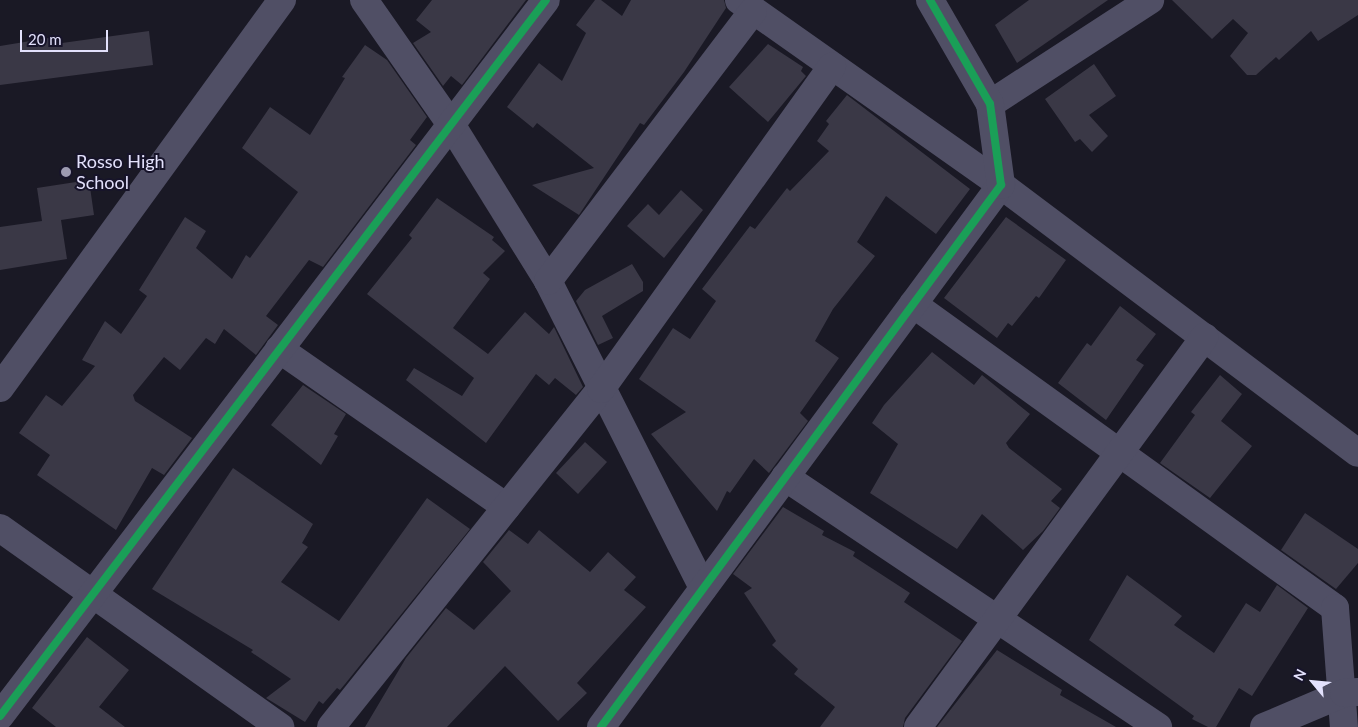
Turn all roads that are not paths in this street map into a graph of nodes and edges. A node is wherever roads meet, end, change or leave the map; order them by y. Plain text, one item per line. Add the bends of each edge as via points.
1 (282, 0) edge
2 (364, 0) edge
3 (546, 0) edge
4 (930, 0) edge
5 (1150, 0) edge
6 (746, 6) edge
7 (832, 66) junction
8 (990, 104) junction
9 (452, 126) junction
10 (1001, 185) junction
11 (548, 281) junction
12 (913, 304) junction
13 (1205, 337) junction
14 (279, 349) junction
15 (0, 388) edge
16 (601, 389) junction
17 (1358, 453) edge
18 (1118, 454) junction
19 (785, 477) junction
20 (506, 507) junction
21 (0, 528) edge
22 (703, 588) junction
23 (94, 593) junction
24 (997, 619) junction
25 (1351, 692) edge
26 (0, 716) edge
27 (280, 727) edge
28 (331, 727) edge
29 (601, 727) edge
30 (918, 727) edge
31 (1158, 727) edge
32 (1264, 727) edge
33 (1344, 727) edge

1 - 15 street
2 - 9 street
3 - 9 street
4 - 8 street
5 - 8 street
6 - 7 street
6 - 11 street
7 - 10 street
7 - 16 street
8 - 10 street
9 - 11 street
9 - 14 street
10 - 12 street
10 - 13 street
11 - 16 street
12 - 18 street
12 - 19 street
13 - 17 street
13 - 18 street
14 - 20 street
14 - 23 street
16 - 20 street
16 - 22 street
18 - 24 street
18 - 25 street via 1335,608
19 - 22 street
19 - 24 street
20 - 28 street
21 - 23 street
22 - 29 street
23 - 26 street
23 - 27 street
24 - 30 street
24 - 31 street
25 - 32 street
25 - 33 street

